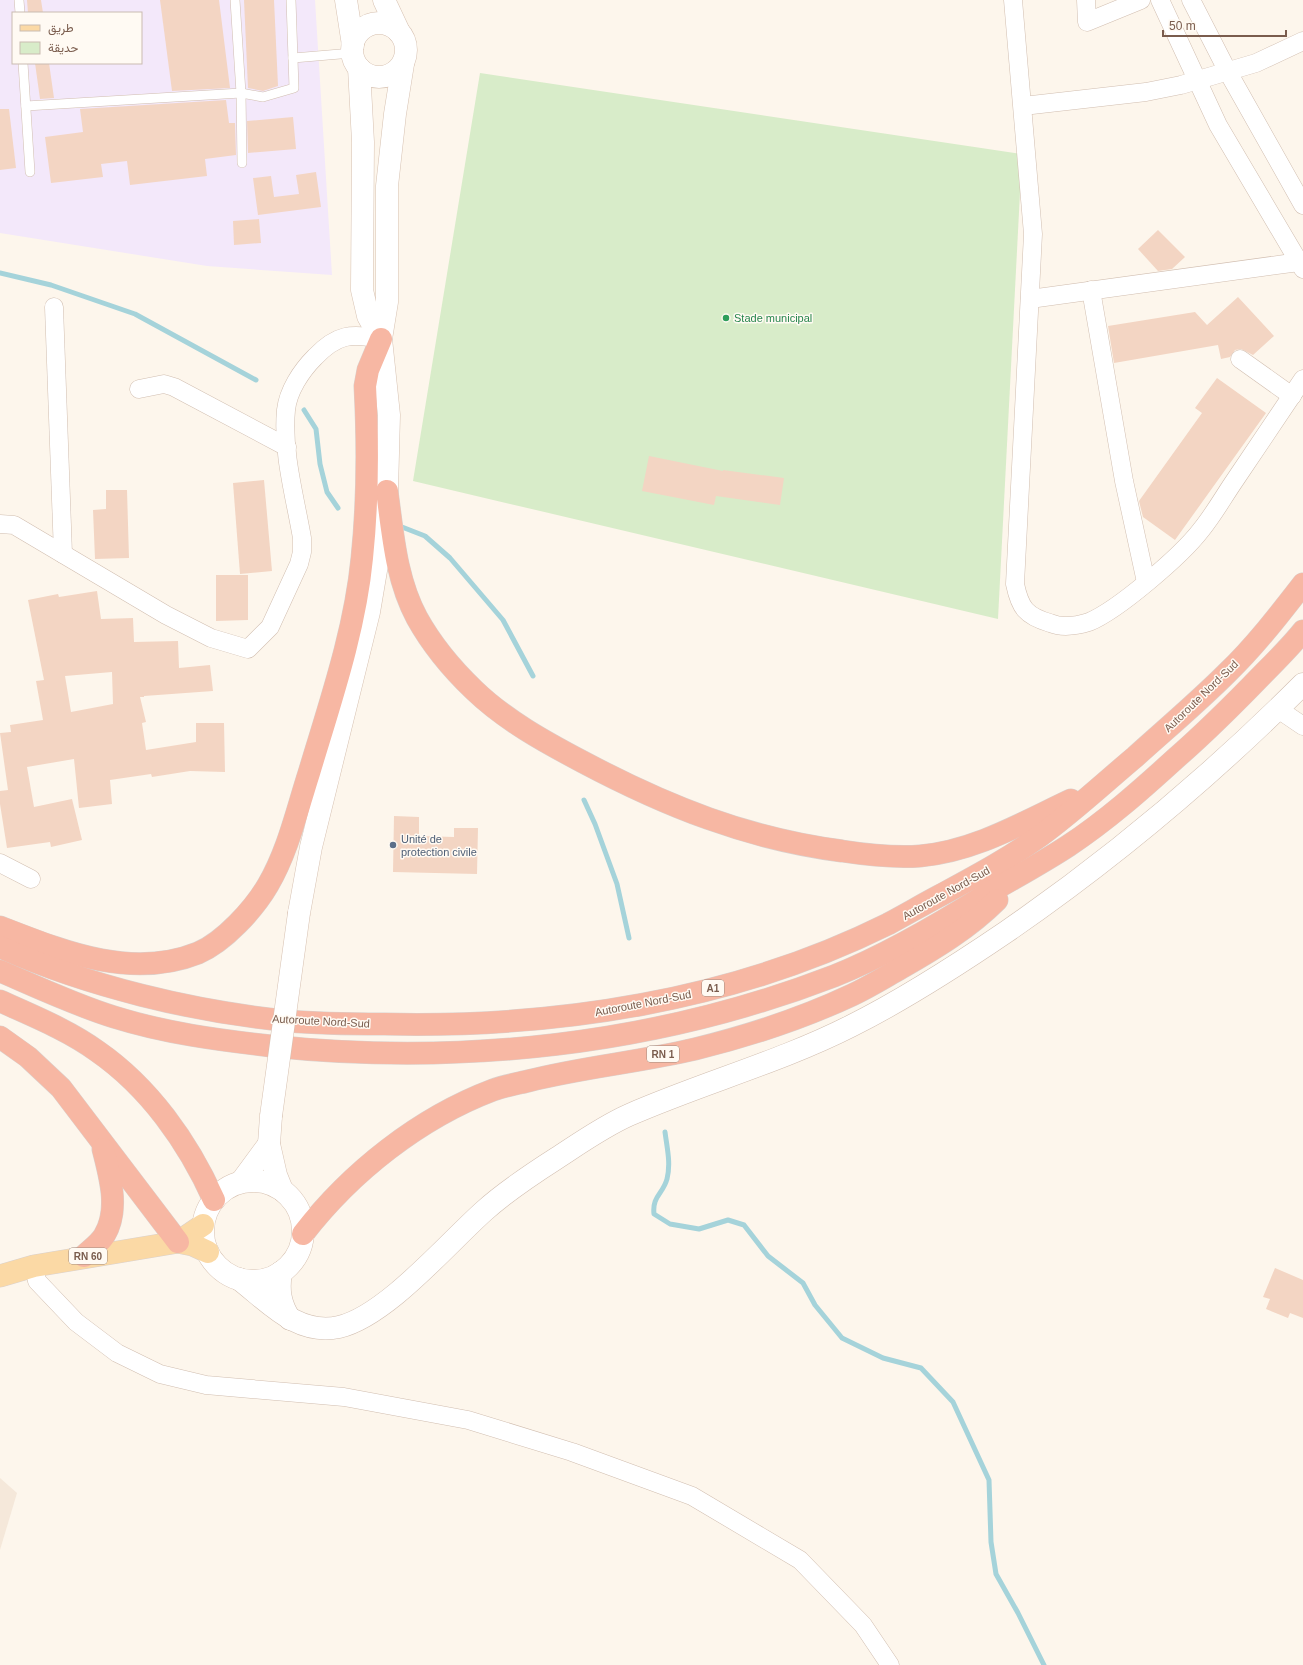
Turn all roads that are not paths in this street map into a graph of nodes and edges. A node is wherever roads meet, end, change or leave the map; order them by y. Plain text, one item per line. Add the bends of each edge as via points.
1 (19, 0) edge
2 (235, 0) edge
3 (291, 0) edge
4 (346, 0) edge
5 (384, 0) edge
6 (1013, 0) edge
7 (1086, 0) edge
8 (1141, 0) edge
9 (1160, 0) edge
10 (1191, 0) edge
11 (20, 12) edge
12 (399, 32) junction
13 (1303, 41) edge
14 (354, 55) junction
15 (293, 58) junction
16 (23, 64) edge
17 (402, 64) junction
18 (1228, 72) junction
19 (1197, 81) junction
20 (241, 93) junction
21 (26, 106) junction
22 (1022, 106) junction
23 (242, 162) dead end
24 (30, 172) dead end
25 (1303, 205) edge
26 (1301, 266) edge
27 (1092, 290) junction
28 (1030, 298) junction
29 (54, 308) dead end
30 (381, 339) junction
31 (1240, 359) dead end
32 (1303, 379) edge
33 (139, 388) dead end
34 (1292, 396) junction
35 (287, 447) junction
36 (387, 491) junction
37 (0, 524) edge
38 (62, 554) junction
39 (1146, 582) junction
40 (1303, 584) edge
41 (1303, 631) edge
42 (1303, 684) edge
43 (1278, 710) junction
44 (1303, 726) edge
45 (1102, 785) junction
46 (0, 863) edge
47 (1027, 870) junction
48 (31, 879) dead end
49 (0, 927) edge
50 (0, 947) edge
51 (0, 971) edge
52 (0, 1001) edge
53 (0, 1036) edge
54 (101, 1140) junction
55 (269, 1144) junction
56 (241, 1182) junction
57 (282, 1190) junction
58 (214, 1200) junction
59 (203, 1225) junction
60 (303, 1234) junction
61 (178, 1242) junction
62 (208, 1252) junction
63 (84, 1256) junction
64 (34, 1266) junction
65 (281, 1272) junction
66 (0, 1276) edge
67 (238, 1279) junction
68 (290, 1320) junction
69 (890, 1665) edge

1 - 11 lane
2 - 20 lane
3 - 15 lane
4 - 14 main road
5 - 12 main road
6 - 22 street
7 - 8 street via 1087,22
9 - 19 street
10 - 18 street
12 - 14 main road via 385,24 368,25 356,37
12 - 17 main road via 406,48
13 - 18 street via 1256,63
14 - 15 lane
14 - 17 main road via 373,77 390,75
14 - 30 main road via 363,142 362,290 368,316
15 - 20 lane via 294,88 262,97
16 - 21 lane
17 - 30 main road via 387,186 386,302
18 - 19 street
18 - 25 street
19 - 22 street via 1146,92
19 - 26 street via 1218,125
20 - 21 lane
20 - 23 lane
21 - 24 lane
22 - 28 street via 1034,234
26 - 27 street
27 - 28 street
27 - 39 street via 1124,481
28 - 39 street via 1015,584 1018,599 1025,611 1036,619 1069,626 1094,618 1110,609
29 - 38 street
30 - 35 street via 361,335 339,338 306,366 296,382 286,409
30 - 36 main road via 389,415
30 - 49 highway via 368,370 365,386 367,493 362,560 351,622 329,706 286,845 268,885 246,915 222,938 200,952 172,961 116,964 50,947
31 - 34 street
32 - 34 street
33 - 35 street via 164,384 174,387
34 - 39 street via 1201,530
35 - 38 street via 302,552 270,627 248,649 211,638 188,627
36 - 45 highway via 400,580 417,618 443,658 475,691 506,716 547,743 628,786 678,808 733,828 803,846 880,856 920,856 964,849 988,840
36 - 55 main road, bridge via 369,612 312,840 299,913
37 - 38 street via 14,525
40 - 45 highway, Autoroute Nord-Sud / A1 via 1273,623 1229,672
41 - 47 highway, Autoroute Nord-Sud / A1 via 1212,727 1137,794 1070,845
42 - 43 main road
43 - 44 street
43 - 68 main road via 1157,817 1089,873 952,969 832,1035 626,1117 583,1141 532,1174 486,1209 391,1297 360,1319 324,1329 312,1328
45 - 50 highway, Autoroute Nord-Sud / A1 via 1040,836 998,864 888,924 796,963 748,979 693,994 602,1012 474,1024 291,1021 218,1011 135,993 50,967
46 - 48 street
47 - 51 highway, Autoroute Nord-Sud / A1 via 932,929 838,974 731,1010 621,1035 565,1044 406,1053 312,1050 225,1041 114,1017 53,995
47 - 60 highway, RN 1 via 988,909 938,947 852,994 773,1027 694,1049 562,1072 494,1090 451,1108 381,1155 333,1199
52 - 58 highway via 96,1050 124,1072 148,1096 172,1127
53 - 54 highway via 28,1057 61,1088
54 - 61 highway
54 - 63 highway via 110,1180 112,1206 109,1224 103,1237
55 - 56 main road
55 - 57 main road
56 - 57 main road via 262,1182
56 - 58 main road via 231,1186
57 - 60 main road via 298,1210
58 - 59 main road
59 - 61 main road, RN 60
59 - 62 main road
60 - 65 main road via 300,1249 292,1262
61 - 62 main road, RN 60 via 194,1245
61 - 63 main road, RN 60
62 - 67 main road via 216,1264
63 - 64 main road, RN 60
64 - 66 main road, RN 60
64 - 69 street via 38,1281 76,1322 117,1353 160,1374 206,1385 344,1397 468,1420 572,1452 692,1496 800,1560 863,1625
65 - 67 main road via 268,1279
65 - 68 main road via 280,1297
67 - 68 main road

